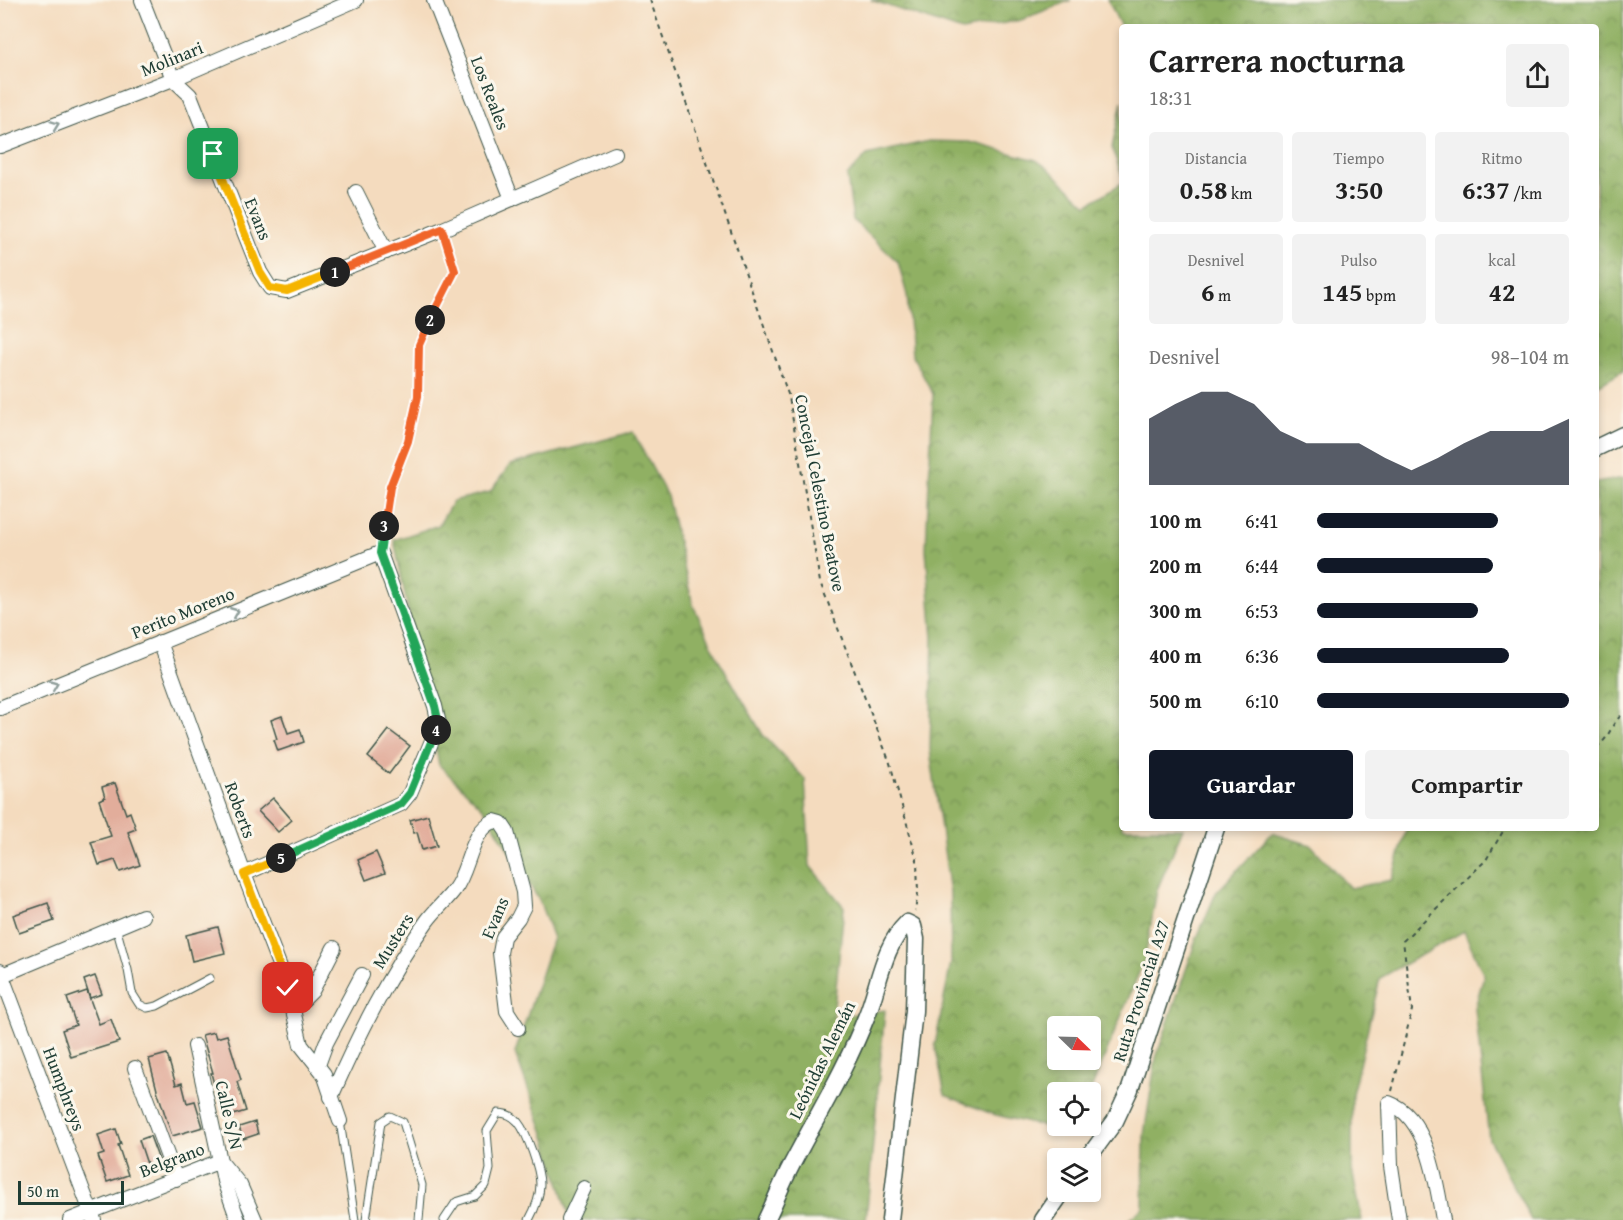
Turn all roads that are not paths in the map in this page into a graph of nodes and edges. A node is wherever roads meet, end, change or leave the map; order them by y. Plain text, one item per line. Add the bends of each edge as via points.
1 (141, 0) edge
2 (356, 0) edge
3 (434, 0) edge
4 (173, 79) junction
5 (0, 146) edge
6 (615, 154) dead end
7 (356, 192) dead end
8 (513, 199) junction
9 (386, 252) junction
10 (1623, 435) edge
11 (1599, 447) edge
12 (160, 642) junction
13 (0, 708) edge
14 (501, 823) joint
15 (1215, 831) edge
16 (244, 874) junction
17 (143, 916) dead end
18 (116, 927) junction
19 (334, 948) dead end
20 (1, 974) edge
21 (362, 975) dead end
22 (210, 978) dead end
23 (293, 1010) junction
24 (518, 1028) dead end
25 (195, 1046) dead end
26 (318, 1065) junction
27 (135, 1068) dead end
28 (331, 1097) junction
29 (340, 1121) joint
30 (1095, 1148) edge
31 (220, 1161) junction
32 (176, 1179) junction
33 (584, 1188) dead end
34 (1055, 1202) edge
35 (92, 1215) edge
36 (70, 1220) edge
37 (238, 1220) edge
38 (255, 1220) edge
39 (355, 1220) edge
40 (366, 1220) edge
41 (419, 1220) edge
42 (444, 1220) edge
43 (529, 1220) edge
44 (569, 1220) edge
45 (766, 1220) edge
46 (890, 1220) edge
47 (1043, 1220) edge
48 (1399, 1220) edge
49 (1443, 1220) edge

1 - 4 street, Evans
2 - 4 street, Molinari
3 - 8 street, Los Reales
5 -> 4 street, Molinari
4 - 9 street, Evans via 190,95 260,272 270,288 287,291
6 - 8 street
7 - 9 street
8 - 9 street
10 - 11 street
13 -> 12 street, Perito Moreno
12 - 16 street, Roberts
12 -> 16 street, Perito Moreno via 380,553 439,724 410,793 401,804
14 - 24 street, Evans via 523,892 524,906 503,937 500,953 507,1011
14 - 28 street, Musters via 486,824 478,836 455,889 423,926 376,1002
15 - 30 street, Ruta Provincial A27 via 1130,1089
16 - 23 street, Roberts
17 - 18 street
18 - 20 street
18 - 22 lane via 132,993 139,1004 147,1008 157,1006
19 - 23 street via 312,991
20 - 35 street, Humphreys
21 - 26 street
23 - 26 street, Roberts via 301,1045
25 - 31 street, Calle S/N
26 - 28 street, Roberts
27 - 32 street
28 - 29 street, Roberts
29 - 39 lane
31 - 32 street, Belgrano
31 - 37 street
31 - 38 street, Calle S/N via 240,1185
32 - 35 street, Belgrano
33 - 44 street
34 - 47 street
35 - 36 street, Belgrano
40 - 41 lane via 381,1122 390,1116 403,1122 422,1185
42 - 43 lane via 456,1202 475,1196 486,1185 490,1169 487,1131 498,1113 508,1114 519,1123 537,1164 540,1184
45 - 46 street, Leónidas Alemán via 867,1015 898,932 907,923 913,926 916,939 917,970
48 - 49 street via 1391,1166 1389,1103 1406,1112 1426,1147

